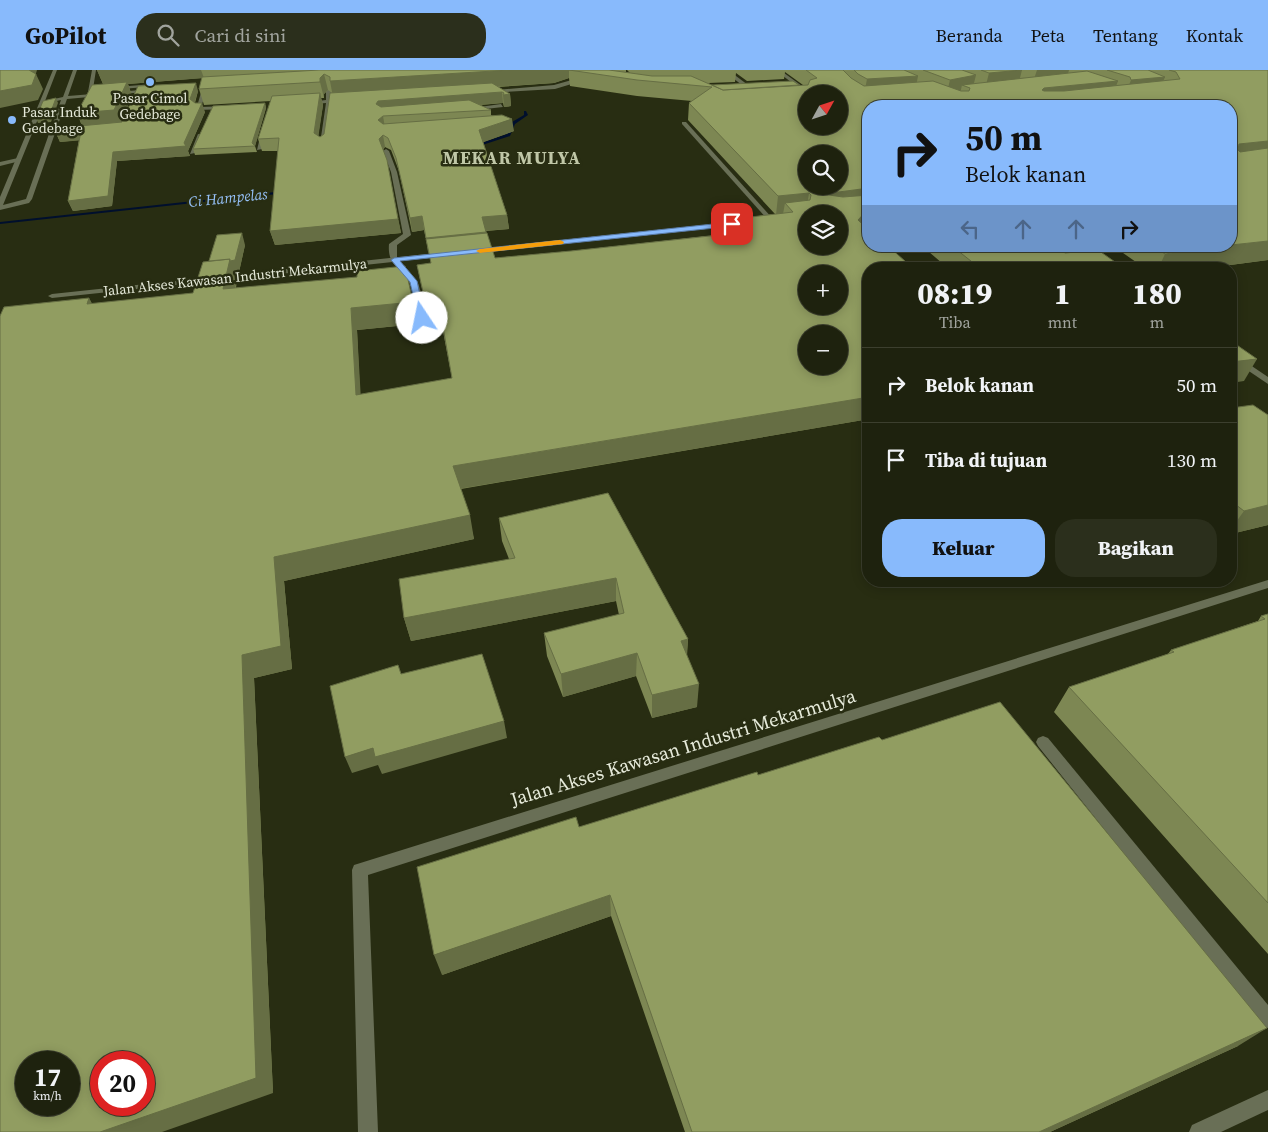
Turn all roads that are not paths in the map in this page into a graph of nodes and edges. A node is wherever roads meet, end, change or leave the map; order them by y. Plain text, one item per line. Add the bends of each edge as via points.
1 (55, 70) edge
2 (75, 70) edge
3 (94, 70) edge
4 (725, 70) edge
5 (777, 70) edge
6 (590, 78) dead end
7 (784, 82) edge
8 (794, 82) junction
9 (329, 83) junction
10 (338, 83) edge
11 (319, 84) edge
12 (754, 84) edge
13 (745, 85) junction
14 (798, 85) edge
15 (736, 86) edge
16 (198, 87) edge
17 (204, 90) junction
18 (214, 90) edge
19 (484, 91) edge
20 (138, 92) junction
21 (94, 96) junction
22 (65, 98) junction
23 (355, 100) edge
24 (133, 102) edge
25 (329, 102) junction
26 (43, 103) junction
27 (90, 103) edge
28 (300, 103) edge
29 (501, 106) edge
30 (237, 107) edge
31 (462, 109) edge
32 (211, 110) junction
33 (207, 118) edge
34 (267, 122) edge
35 (684, 123) dead end
36 (204, 127) edge
37 (322, 146) edge
38 (385, 146) edge
39 (259, 149) edge
40 (192, 153) edge
41 (18, 160) junction
42 (0, 164) edge
43 (0, 206) edge
44 (780, 219) edge
45 (771, 220) junction
46 (762, 221) edge
47 (742, 223) edge
48 (464, 252) edge
49 (1086, 252) edge
50 (454, 254) edge
51 (394, 260) junction
52 (1100, 262) edge
53 (52, 296) dead end
54 (425, 334) dead end
55 (1237, 359) edge
56 (1268, 381) edge
57 (1268, 584) edge
58 (1043, 742) dead end
59 (1268, 1019) edge
60 (1268, 1100) edge
61 (368, 1132) edge
62 (1199, 1132) edge

1 - 26 street
2 - 22 street
3 - 20 street via 90,90 164,88
4 - 13 street
5 - 8 street
6 - 19 street via 580,76 555,87
7 - 8 street
8 - 14 street
9 - 10 street
9 - 11 street
9 - 25 street
12 - 13 street
13 - 15 street
16 - 17 street
17 - 18 street
17 - 32 street via 198,109
20 - 21 street
20 - 24 street
21 - 22 street
21 - 27 street
22 - 26 street
22 - 43 street via 56,134 29,199
23 - 25 street
25 - 28 street
25 - 37 street
26 - 41 street
29 - 31 street
30 - 32 street
32 - 33 street
34 - 39 street
35 - 45 street
36 - 40 street
38 - 51 street via 407,236 393,244 391,253
41 - 42 street
41 - 43 street
44 - 45 street
45 - 46 street
47 - 48 street
49 - 52 street
50 - 51 street, Jalan Akses Kawasan Industri Mekarmulya
51 - 53 street, Jalan Akses Kawasan Industri Mekarmulya
51 - 54 street via 414,281
55 - 56 street
57 - 61 street, Jalan Akses Kawasan Industri Mekarmulya via 360,870
58 - 59 street
60 - 62 street

